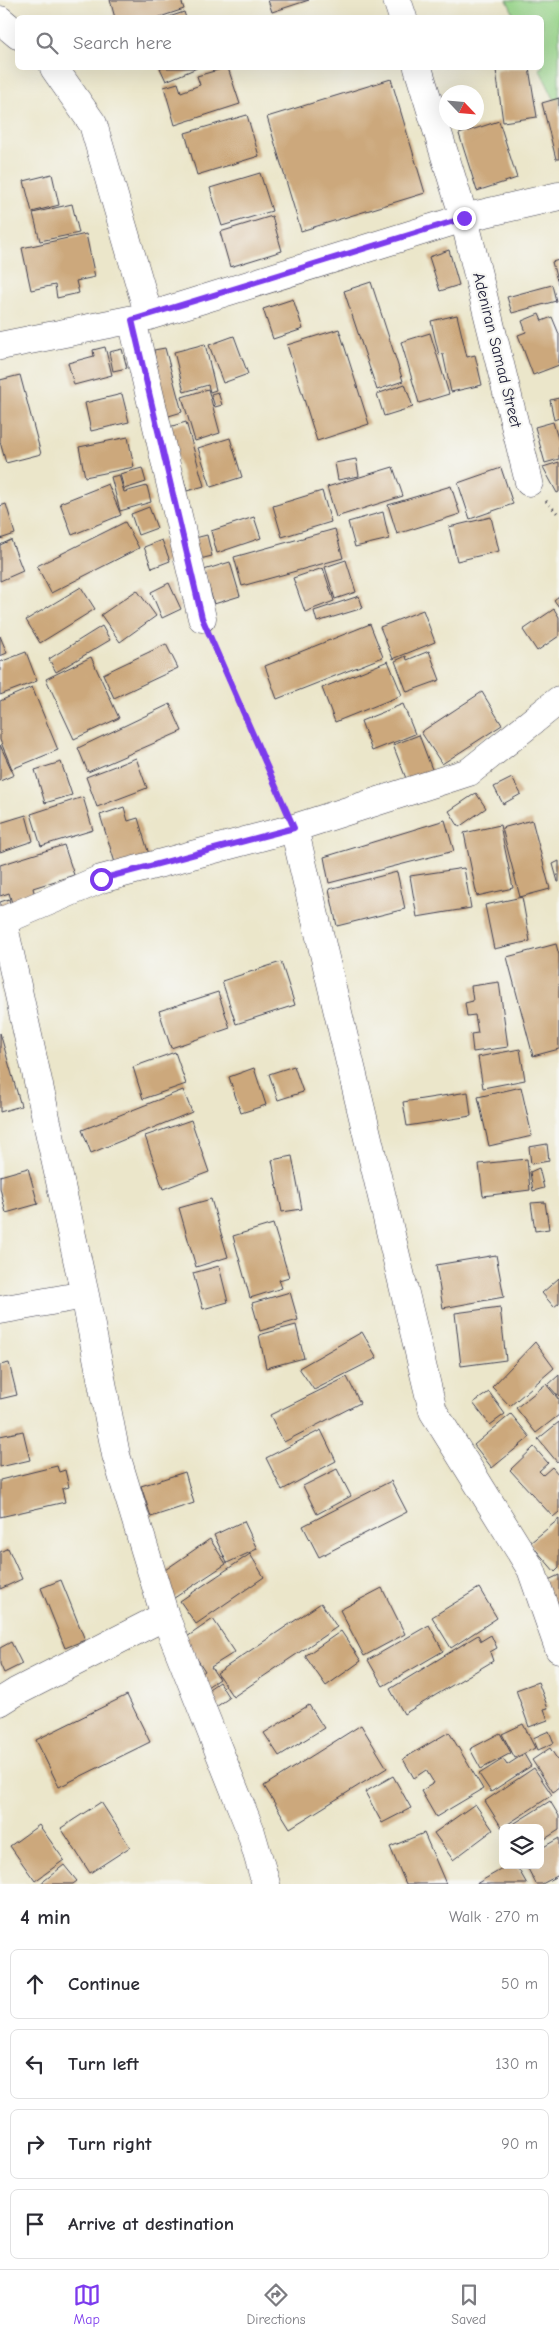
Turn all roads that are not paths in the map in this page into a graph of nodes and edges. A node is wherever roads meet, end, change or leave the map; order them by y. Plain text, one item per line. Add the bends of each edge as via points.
1 (397, 0) edge
2 (402, 15) edge
3 (0, 20) edge
4 (15, 32) edge
5 (55, 70) edge
6 (419, 70) edge
7 (559, 196) edge
8 (464, 218) junction
9 (141, 318) junction
10 (0, 346) edge
11 (529, 482) dead end
12 (202, 618) road end
13 (559, 700) edge
14 (294, 828) junction
15 (1, 922) edge
16 (84, 1295) junction
17 (0, 1310) edge
18 (165, 1616) junction
19 (559, 1649) edge
20 (0, 1702) edge
21 (266, 1884) edge

1 - 2 street
3 - 4 street
5 - 9 street via 93,124
6 - 8 street, Adeniran Samad Street
7 - 8 street
8 - 9 street
8 - 11 street, Adeniran Samad Street
9 - 10 street
9 - 12 street
13 - 14 street via 469,772
14 - 15 street via 101,879
14 - 19 street via 433,1412 530,1569
15 - 16 street
16 - 17 street
16 - 18 street via 116,1455
18 - 20 street
18 - 21 street via 250,1829

